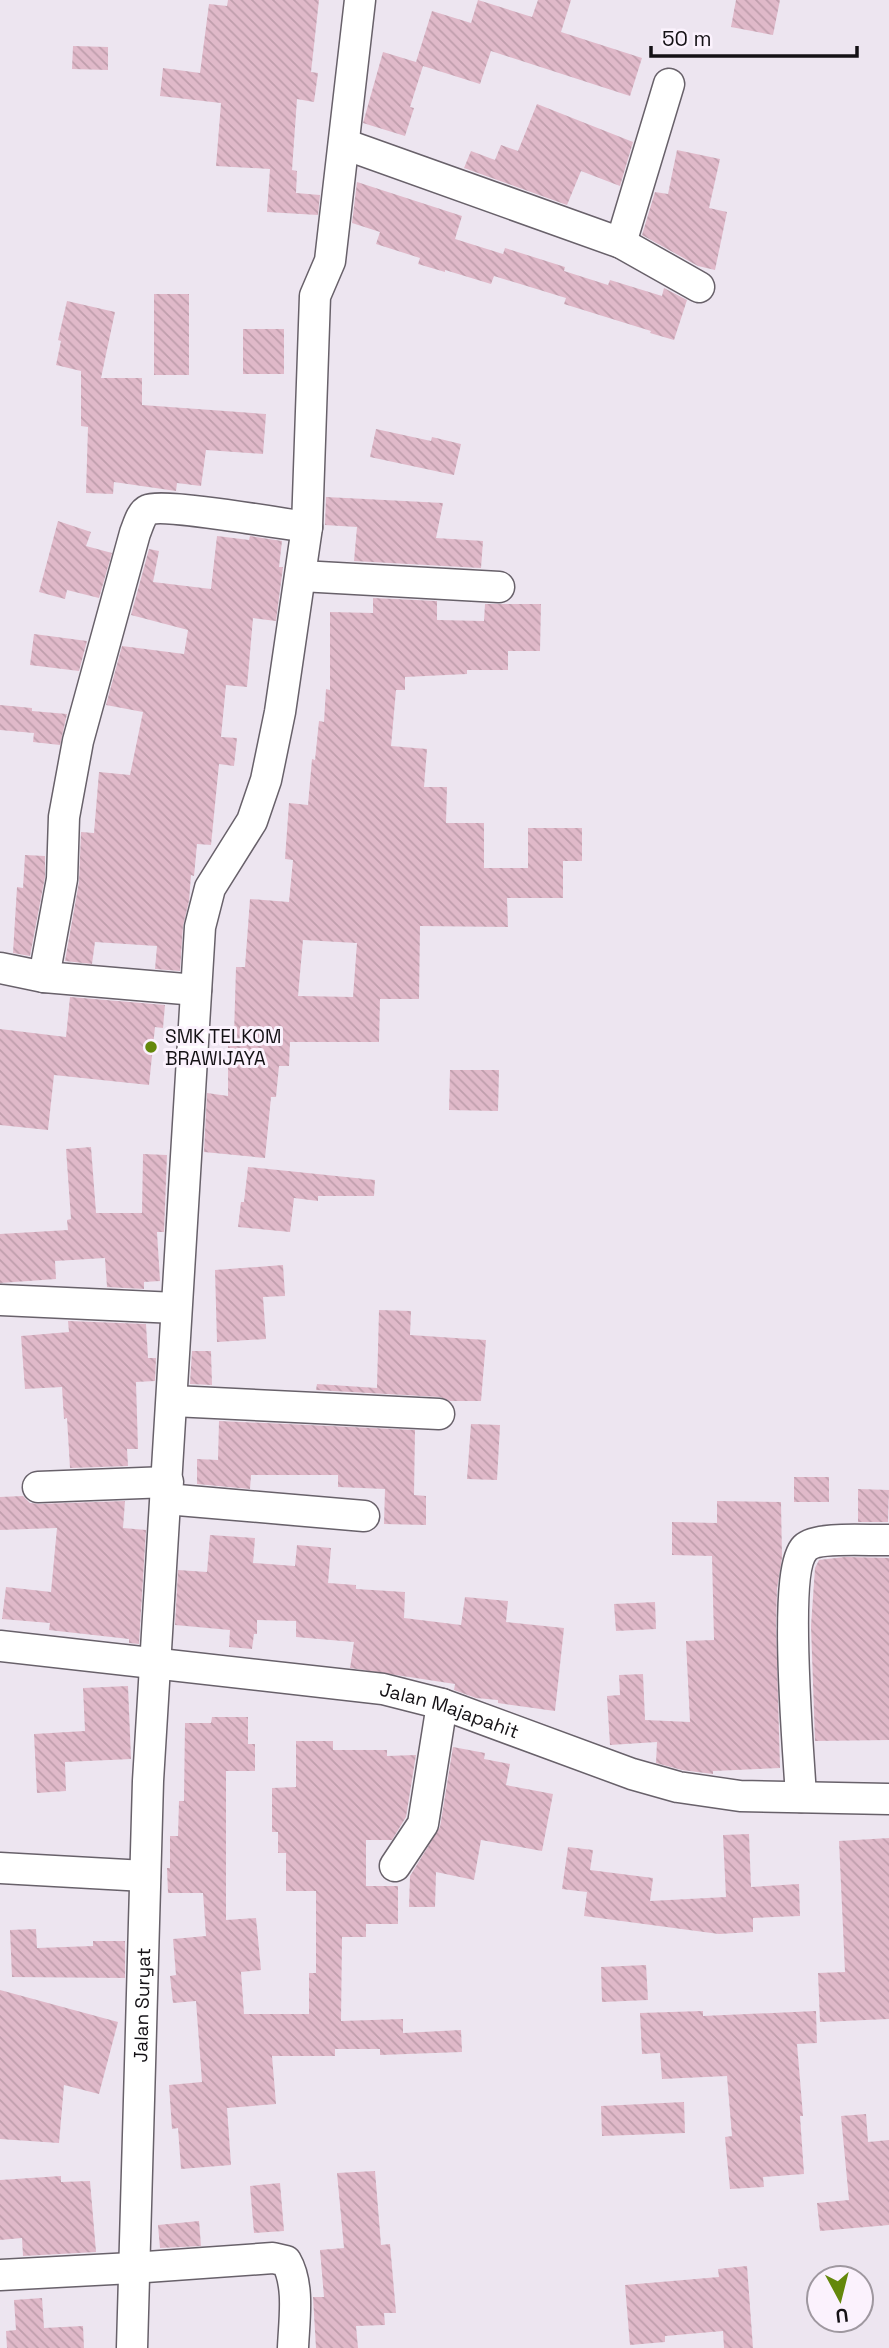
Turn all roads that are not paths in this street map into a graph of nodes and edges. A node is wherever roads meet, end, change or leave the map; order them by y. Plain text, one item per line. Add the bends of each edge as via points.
1 (360, 0) edge
2 (669, 84) dead end
3 (344, 144) junction
4 (621, 243) junction
5 (699, 288) dead end
6 (307, 527) junction
7 (302, 576) junction
8 (499, 587) dead end
9 (0, 968) edge
10 (44, 977) junction
11 (196, 990) junction
12 (0, 1300) edge
13 (176, 1308) junction
14 (173, 1401) junction
15 (439, 1414) dead end
16 (38, 1487) dead end
17 (167, 1491) junction
18 (364, 1516) dead end
19 (889, 1541) edge
20 (0, 1646) edge
21 (155, 1663) junction
22 (442, 1704) junction
23 (801, 1797) junction
24 (889, 1799) edge
25 (395, 1866) dead end
26 (0, 1868) edge
27 (145, 1876) junction
28 (132, 2268) junction
29 (0, 2275) edge
30 (132, 2348) edge
31 (293, 2348) edge

1 - 3 street
2 - 4 street
3 - 4 street
3 - 6 street, Jalan Suryat via 330,261 315,296
4 - 5 street
6 - 7 street, Jalan Suryat
6 - 10 street via 177,509 153,508 144,513 78,741 64,817 62,879
7 - 8 street
7 - 11 street, Jalan Suryat via 266,780 252,821 210,888 200,927
9 - 10 street
10 - 11 street
11 - 13 street, Jalan Suryat
12 - 13 street
13 - 14 street, Jalan Suryat
14 - 15 street
14 - 17 street, Jalan Suryat
16 - 17 street
17 - 18 street
17 - 21 street, Jalan Suryat
19 - 23 street via 819,1541 806,1546 799,1557 793,1639
20 - 21 street, Jalan Majapahit
21 - 22 street, Jalan Majapahit via 383,1689
21 - 27 street, Jalan Suryat
22 - 23 street, Jalan Majapahit via 678,1787 740,1796
22 - 25 street via 423,1824
23 - 24 street, Jalan Majapahit
26 - 27 street
27 - 28 street, Jalan Suryat
28 - 29 street
28 - 30 street, Jalan Suryat
28 - 31 street via 273,2258 286,2261 294,2291

